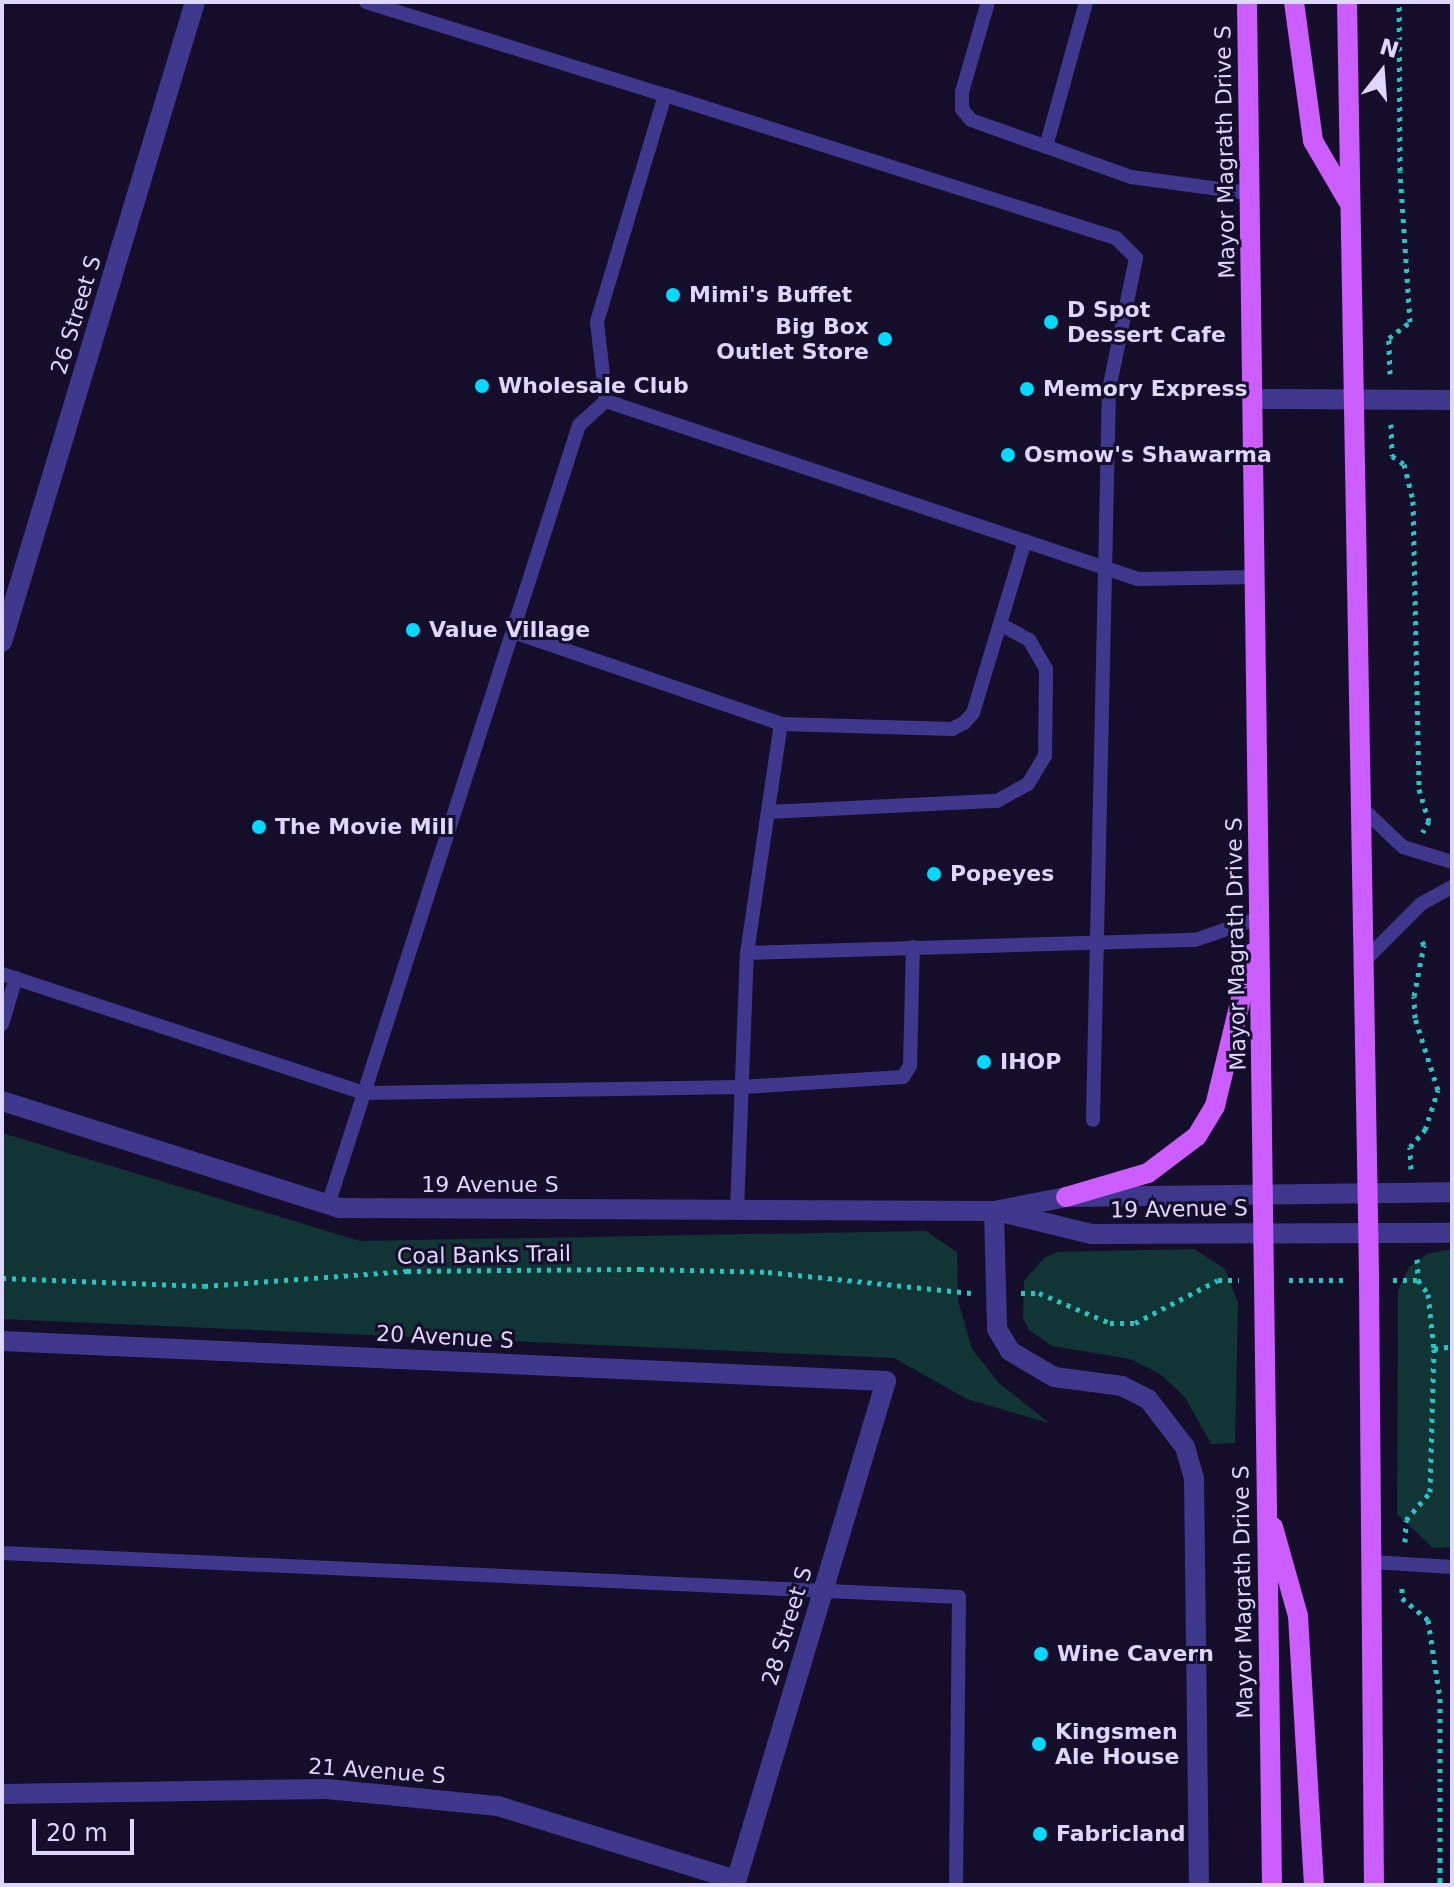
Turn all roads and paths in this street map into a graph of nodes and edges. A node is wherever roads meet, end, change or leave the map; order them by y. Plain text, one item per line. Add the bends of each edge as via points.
1 (195, 2) edge
2 (366, 2) edge
3 (988, 2) edge
4 (1086, 2) edge
5 (1247, 2) edge
6 (1294, 2) edge
7 (1347, 2) edge
8 (1399, 2) edge
9 (665, 95) junction
10 (1047, 143) junction
11 (1249, 193) junction
12 (1350, 204) junction
13 (1389, 338) dead end
14 (1252, 399) junction
15 (1354, 399) junction
16 (1452, 400) edge
17 (606, 401) junction
18 (1392, 456) dead end
19 (1025, 541) junction
20 (1104, 567) junction
21 (1255, 577) junction
22 (1000, 624) junction
23 (513, 632) junction
24 (2, 642) edge
25 (781, 724) junction
26 (1361, 807) junction
27 (768, 812) junction
28 (1420, 838) dead end
29 (1452, 862) edge
30 (1452, 887) edge
31 (1259, 922) junction
32 (1412, 924) dead end
33 (1096, 940) junction
34 (913, 947) junction
35 (747, 953) junction
36 (1364, 961) junction
37 (9, 976) edge
38 (2, 1024) edge
39 (742, 1087) junction
40 (364, 1093) junction
41 (2, 1101) edge
42 (1093, 1120) dead end
43 (1410, 1147) dead end
44 (1367, 1192) junction
45 (1452, 1192) edge
46 (1265, 1193) junction
47 (1066, 1197) junction
48 (328, 1205) junction
49 (737, 1210) junction
50 (994, 1211) junction
51 (1266, 1232) junction
52 (1368, 1232) junction
53 (1452, 1233) edge
54 (2, 1278) edge
55 (1267, 1280) junction
56 (1369, 1280) junction
57 (965, 1292) dead end
58 (1021, 1293) dead end
59 (2, 1341) edge
60 (1452, 1346) edge
61 (1434, 1349) junction
62 (886, 1381) joint
63 (1265, 1500) junction
64 (1406, 1520) dead end
65 (2, 1553) edge
66 (1373, 1562) junction
67 (1452, 1567) edge
68 (824, 1590) junction
69 (1402, 1598) dead end
70 (2, 1794) edge
71 (736, 1882) edge
72 (956, 1885) edge
73 (1199, 1885) edge
74 (1272, 1885) edge
75 (1314, 1885) edge
76 (1374, 1885) edge
77 (1440, 1885) edge

1 - 24 street, 26 Street S
2 - 9 lane
3 - 10 lane via 962,109 971,120
4 - 10 lane
5 - 11 main road, Mayor Magrath Drive S
6 - 12 main road via 1313,141
7 - 12 main road
8 - 13 path via 1400,171 1410,322
9 - 17 lane via 597,322
9 - 20 lane via 1116,238 1130,247 1135,276 1109,390
10 - 11 lane via 1131,177
11 - 14 main road, Mayor Magrath Drive S
12 - 15 main road
14 - 15 street
14 - 21 main road, Mayor Magrath Drive S
15 - 16 street
15 - 26 main road
17 - 19 lane
17 - 23 lane via 579,425
18 - 28 path via 1404,464 1413,501 1419,789 1429,821
19 - 20 lane
19 - 22 lane
20 - 21 lane via 1138,579
20 - 33 lane
21 - 31 main road, Mayor Magrath Drive S
22 - 25 lane via 973,713 952,729
22 - 27 lane via 1029,640 1046,669 1045,756 1028,784 997,801
23 - 25 lane
23 - 40 lane
25 - 27 lane
26 - 29 lane via 1403,847
26 - 36 main road
27 - 35 lane
30 - 36 lane via 1421,904
31 - 33 lane via 1195,940
31 - 46 main road, Mayor Magrath Drive S
31 - 47 main road via 1215,1106 1197,1136 1148,1173
32 - 43 path via 1424,945 1415,1018 1438,1090 1425,1130
33 - 34 lane
33 - 42 lane
34 - 35 lane
34 - 39 lane via 910,1066 903,1077
35 - 39 lane
36 - 44 main road
37 - 38 lane
37 - 40 lane
39 - 40 lane
39 - 49 lane
40 - 48 lane
41 - 48 street, 19 Avenue S
44 - 45 street, 19 Avenue S
44 - 46 street, 19 Avenue S
44 - 52 main road
46 - 47 street, 19 Avenue S
46 - 51 main road, Mayor Magrath Drive S
47 - 50 street, 19 Avenue S
48 - 49 street, 19 Avenue S
49 - 50 street, 19 Avenue S
50 - 51 street, 19 Avenue S via 1091,1234
50 - 73 street via 997,1329 1010,1351 1054,1377 1122,1386 1148,1399 1185,1447 1194,1478
51 - 52 street, 19 Avenue S
51 - 55 main road, Mayor Magrath Drive S
52 - 53 street, 19 Avenue S
52 - 56 main road
54 - 57 path, Coal Banks Trail via 204,1286 407,1271 654,1269 768,1272
55 - 56 path
55 - 58 path via 1218,1280 1135,1323 1110,1323 1039,1293
55 - 63 main road, Mayor Magrath Drive S
56 - 61 path via 1418,1280 1428,1294
56 - 66 main road
59 - 62 street, 20 Avenue S
60 - 61 path
61 - 64 path via 1430,1492
62 - 68 street, 28 Street S
63 - 74 main road, Mayor Magrath Drive S
63 - 75 main road via 1298,1616
65 - 68 lane
66 - 67 lane
66 - 76 main road
68 - 71 street, 28 Street S
68 - 72 lane via 959,1597
69 - 77 path via 1428,1620 1440,1698
70 - 71 street, 21 Avenue S via 327,1789 498,1806

